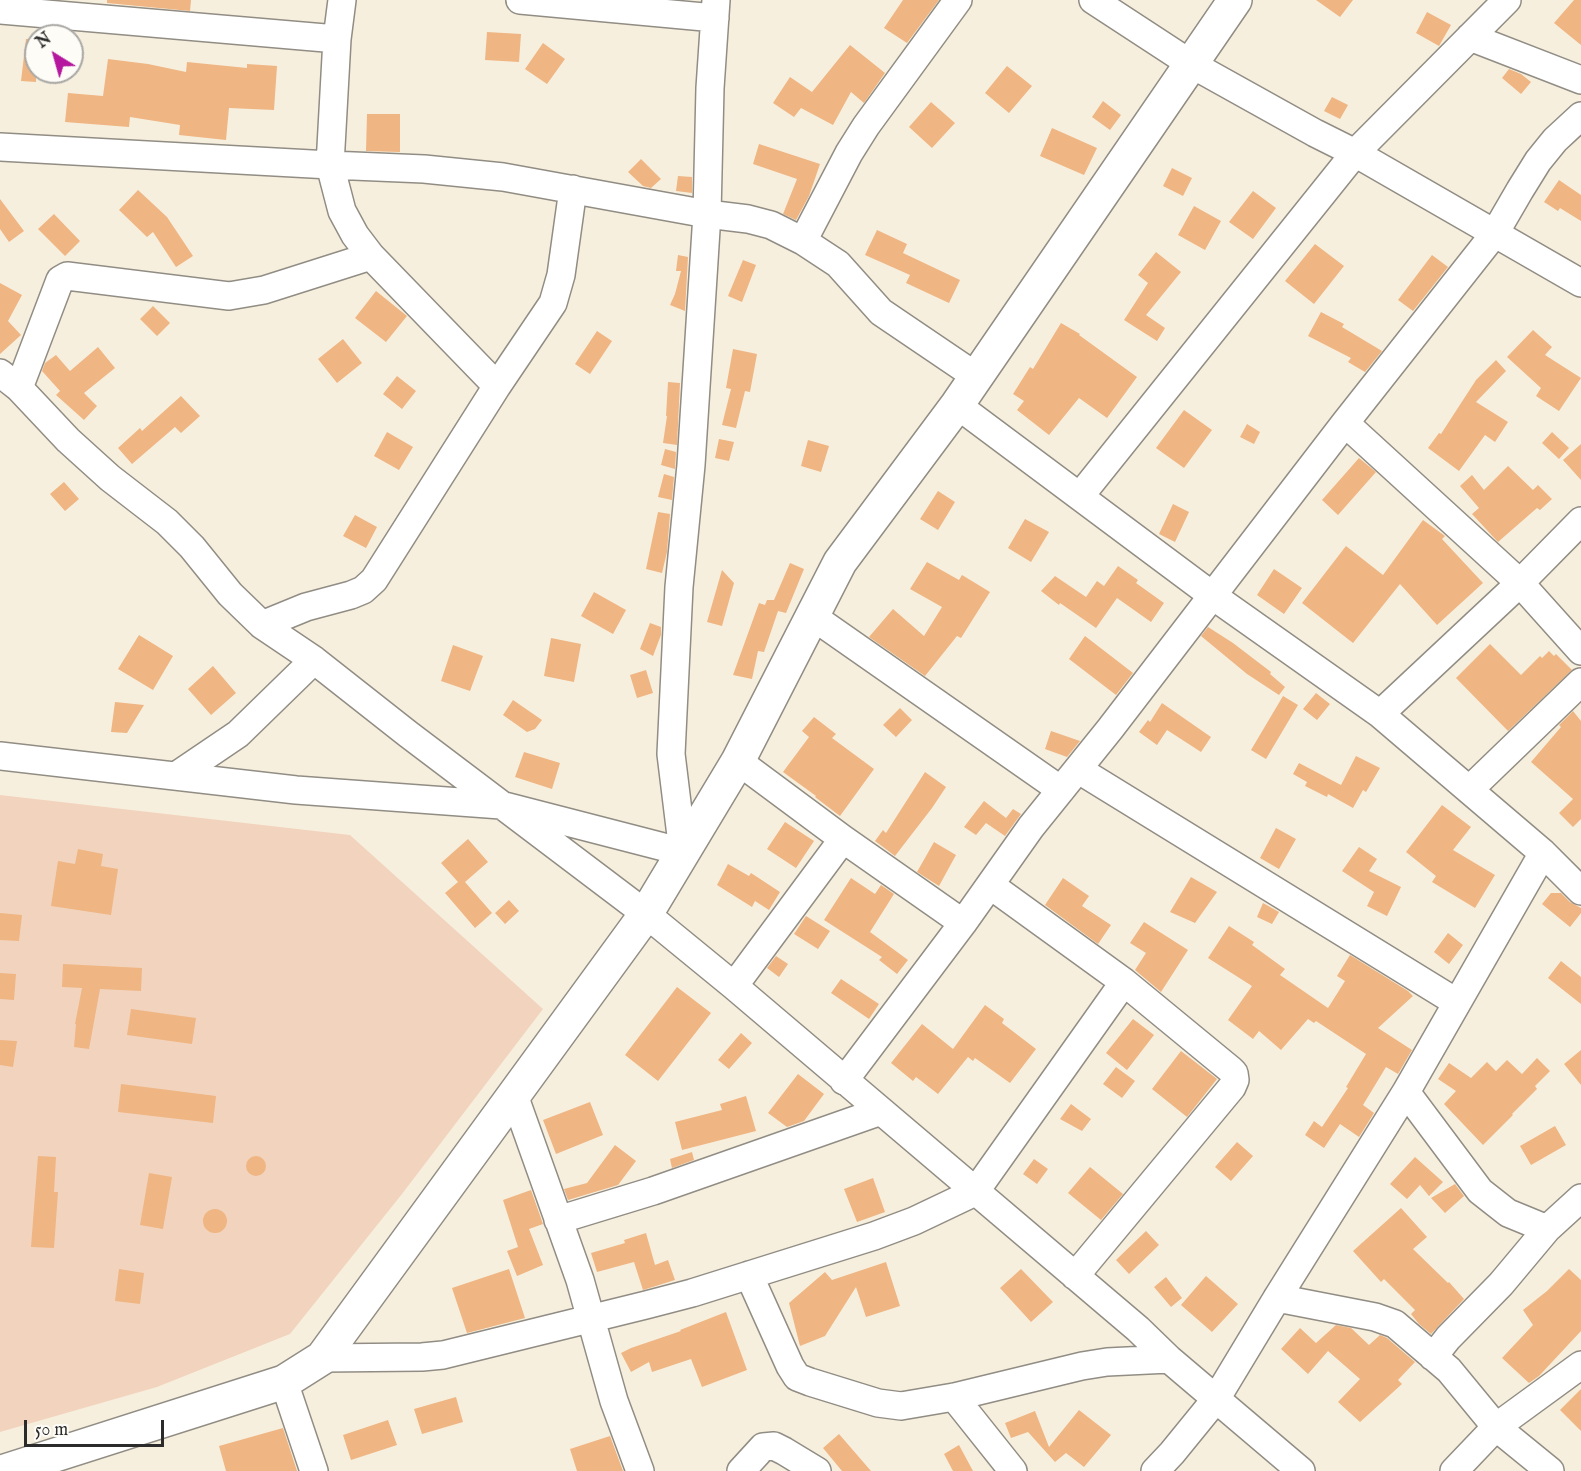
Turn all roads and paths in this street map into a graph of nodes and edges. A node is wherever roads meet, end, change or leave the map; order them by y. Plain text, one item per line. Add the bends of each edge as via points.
1 (342, 0) edge
2 (520, 0) edge
3 (958, 0) edge
4 (1093, 0) edge
5 (1235, 0) edge
6 (1507, 0) edge
7 (716, 9) edge
8 (0, 10) edge
9 (1470, 37) junction
10 (337, 39) junction
11 (1191, 64) junction
12 (1581, 80) edge
13 (1581, 116) edge
14 (0, 147) edge
15 (1355, 153) junction
16 (330, 165) junction
17 (573, 189) junction
18 (707, 214) junction
19 (1496, 233) junction
20 (803, 241) junction
21 (371, 256) junction
22 (1581, 283) edge
23 (977, 377) junction
24 (9, 380) edge
25 (497, 386) junction
26 (957, 405) junction
27 (1345, 423) junction
28 (1080, 496) junction
29 (1581, 521) edge
30 (1520, 583) junction
31 (1213, 596) junction
32 (812, 616) junction
33 (262, 625) junction
34 (1581, 651) edge
35 (314, 660) junction
36 (1581, 682) edge
37 (1380, 714) junction
38 (0, 756) edge
39 (738, 760) junction
40 (1079, 770) junction
41 (176, 776) junction
42 (1061, 790) junction
43 (1469, 790) junction
44 (501, 804) junction
45 (843, 839) junction
46 (682, 852) junction
47 (1543, 853) junction
48 (990, 885) junction
49 (1581, 891) edge
50 (646, 914) junction
51 (963, 923) junction
52 (1124, 982) junction
53 (734, 986) junction
54 (1456, 1002) junction
55 (844, 1081) junction
56 (1406, 1092) junction
57 (514, 1095) junction
58 (881, 1111) junction
59 (975, 1192) junction
60 (1581, 1198) edge
61 (558, 1220) junction
62 (1547, 1229) junction
63 (749, 1275) junction
64 (1075, 1276) junction
65 (1277, 1298) junction
66 (590, 1318) junction
67 (1433, 1357) junction
68 (322, 1358) junction
69 (1170, 1359) junction
70 (1581, 1365) edge
71 (284, 1382) junction
72 (954, 1397) junction
73 (1216, 1399) junction
74 (1496, 1427) junction
75 (1170, 1465) edge
76 (5, 1471) edge
77 (314, 1471) edge
78 (640, 1471) edge
79 (741, 1471) edge
80 (817, 1471) edge
81 (1013, 1471) edge
82 (1301, 1471) edge
83 (1454, 1471) edge
84 (1550, 1471) edge

1 - 10 street
2 - 7 street
3 - 20 street via 866,126
4 - 11 street
5 - 11 main road
6 - 9 street
7 - 18 street
8 - 10 street
9 - 12 street
9 - 15 street
10 - 16 street
11 - 15 street
11 - 23 main road
13 - 19 street via 1538,161
14 - 16 street
15 - 19 street
15 - 28 street
16 - 17 street via 424,169
16 - 21 street via 342,211
17 - 18 street
17 - 25 street via 561,275 553,303
18 - 20 street via 771,225
18 - 46 street via 679,588 671,754
19 - 22 street
19 - 27 street
20 - 23 street via 838,264 882,312
21 - 24 street via 264,290 229,296 67,276 60,280
21 - 25 street
23 - 26 main road
24 - 33 street via 110,478 184,538 230,594
25 - 33 street via 374,580 351,595 306,607
26 - 28 street
26 - 32 main road via 840,562
27 - 30 street
27 - 31 street
28 - 31 street
29 - 30 street
30 - 34 street
30 - 37 street
31 - 37 street
31 - 40 street
32 - 39 main road
32 - 42 street
33 - 35 street
35 - 41 street via 238,734
35 - 44 street
36 - 43 street
37 - 43 street
38 - 41 street
39 - 45 street
39 - 46 main road
40 - 42 street
40 - 54 street
41 - 44 street via 296,790
42 - 48 street
43 - 47 street
44 - 46 street
44 - 50 street
45 - 51 street
45 - 53 street
46 - 50 main road
47 - 49 street
47 - 54 street
48 - 51 street
48 - 52 street
50 - 53 street
50 - 57 main road
51 - 55 street
52 - 59 street
52 - 64 street via 1231,1070 1235,1080
53 - 55 street
54 - 56 street
55 - 58 street
56 - 62 street via 1479,1191 1508,1213
56 - 65 street
57 - 61 street
57 - 68 main road
58 - 59 street
58 - 61 street
59 - 63 street via 914,1221
59 - 64 street
60 - 62 street
61 - 66 street
62 - 67 street
63 - 66 street
63 - 72 street via 797,1377 878,1403 902,1406
64 - 69 street
65 - 67 street via 1395,1324
65 - 73 street
66 - 68 street via 443,1355
66 - 78 street
67 - 74 street via 1449,1370
68 - 71 main road
69 - 72 street via 1082,1366
69 - 73 street
70 - 74 street
71 - 76 main road
71 - 77 street
72 - 81 street
73 - 75 street
73 - 82 street
74 - 83 street
74 - 84 street
79 - 80 street via 763,1447 774,1446

